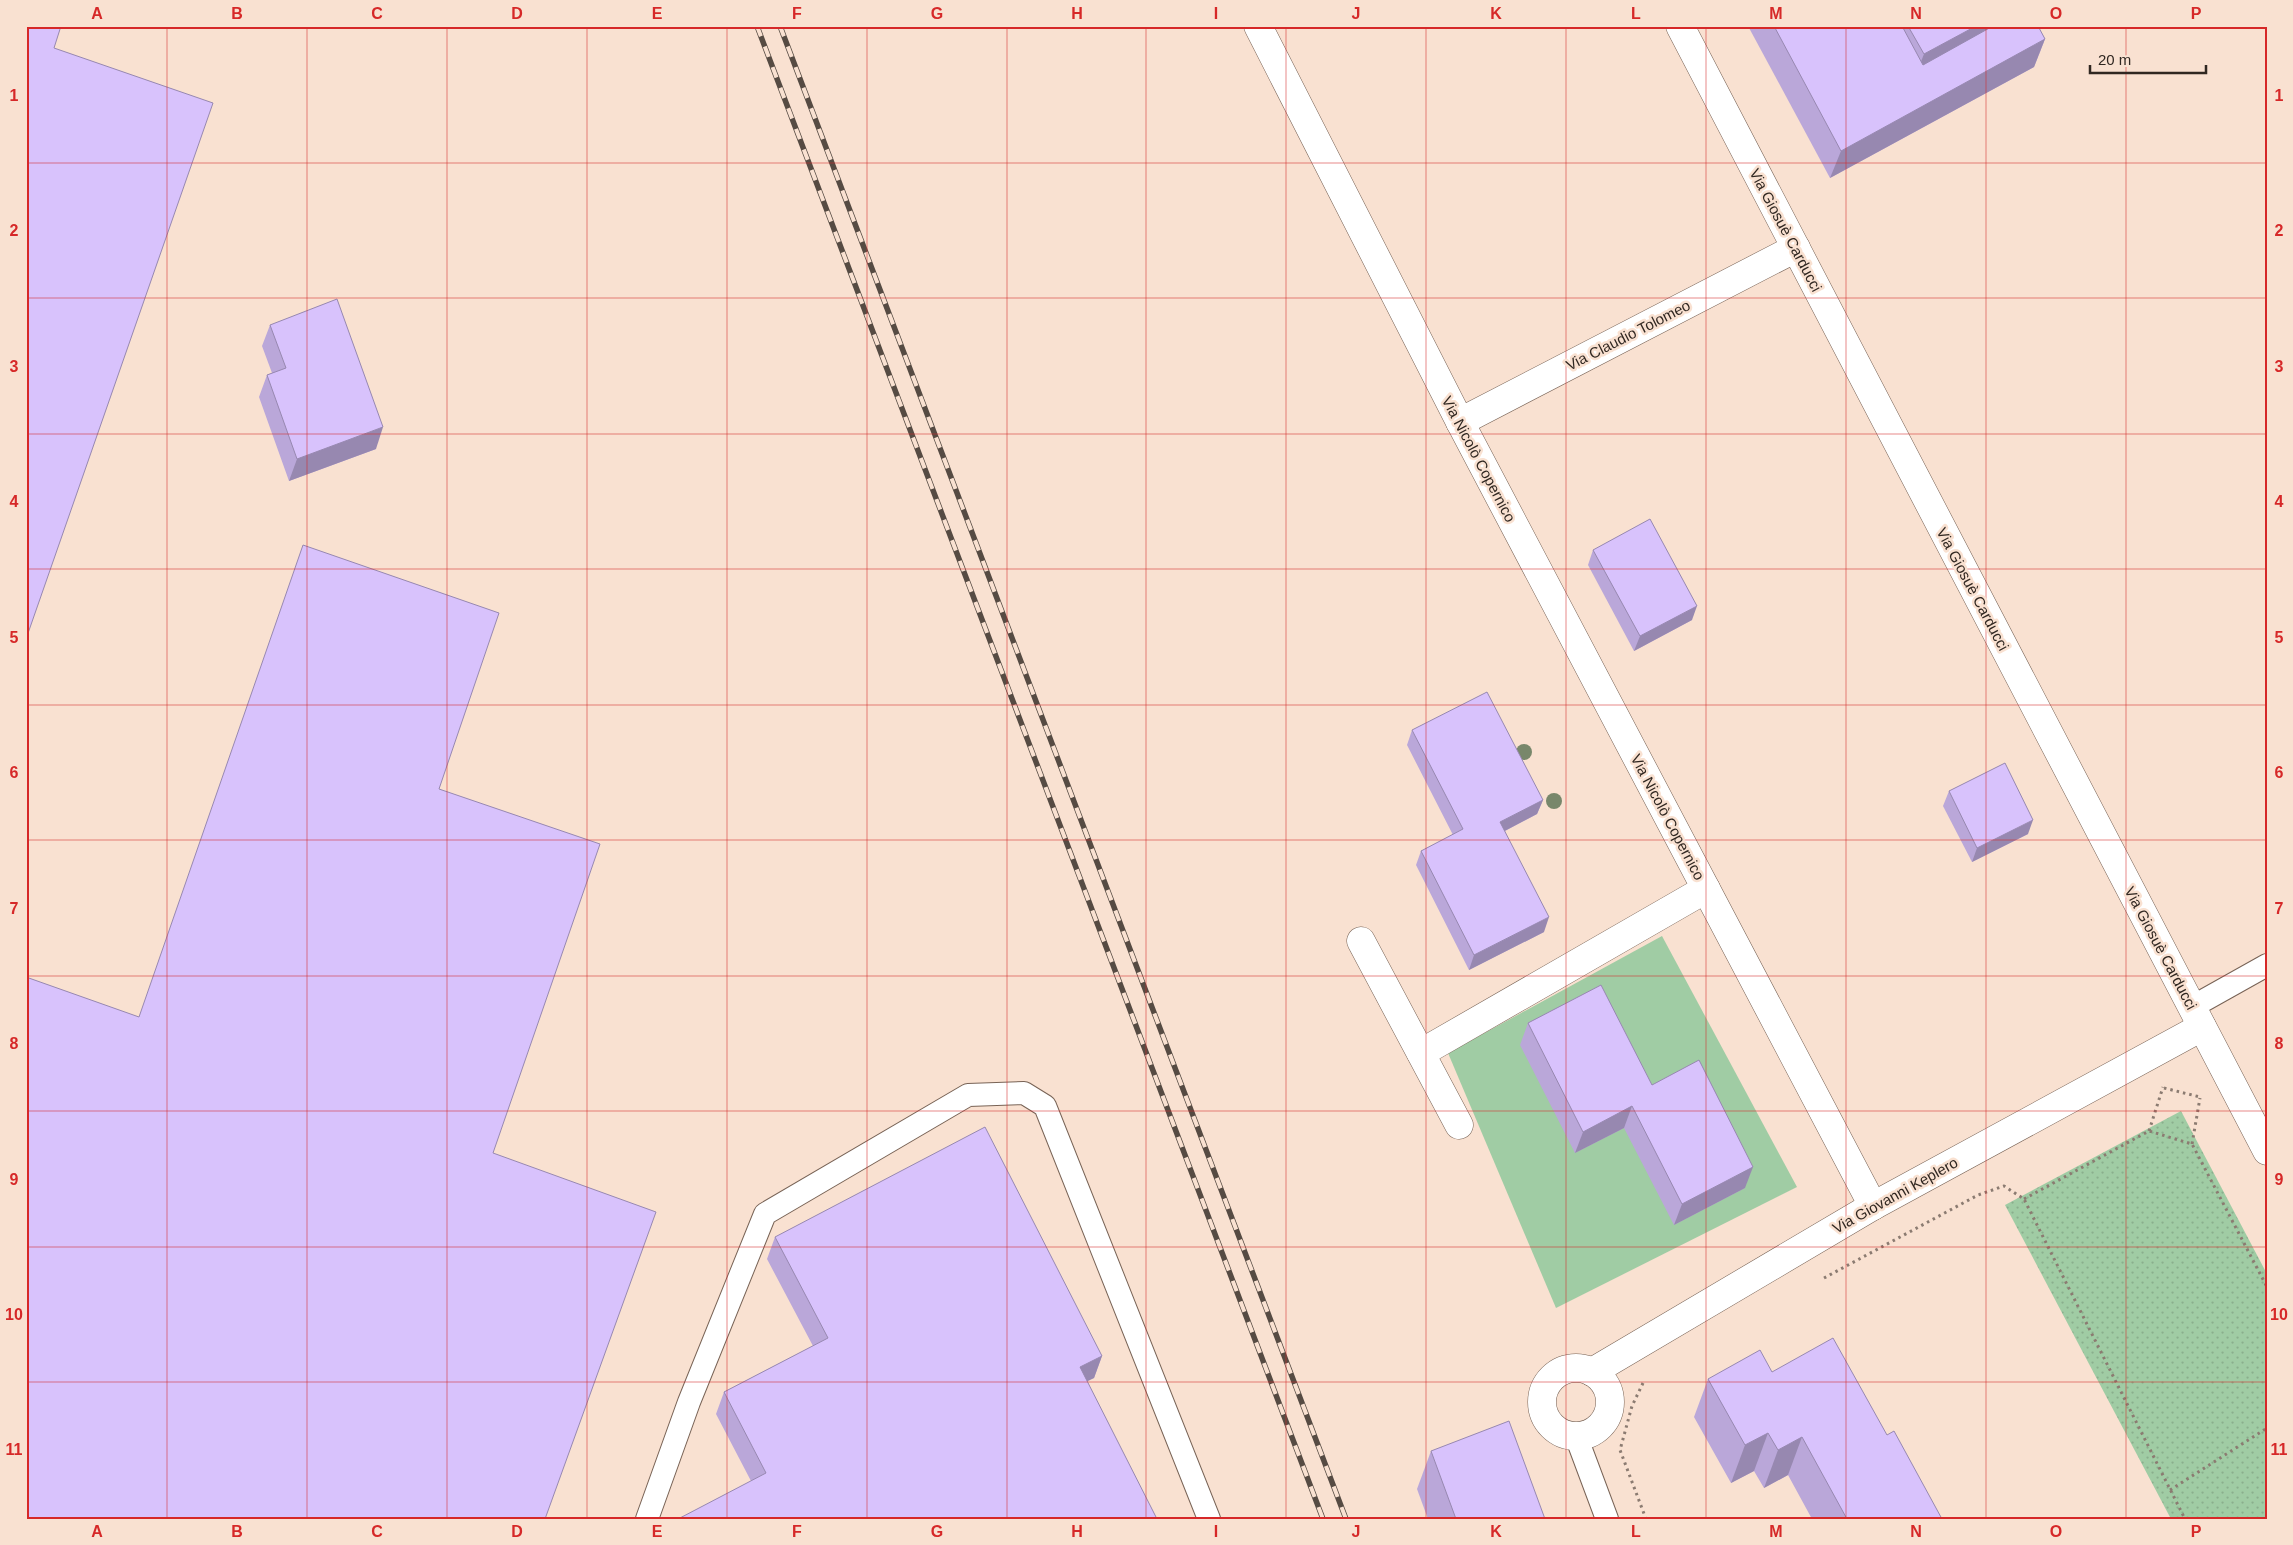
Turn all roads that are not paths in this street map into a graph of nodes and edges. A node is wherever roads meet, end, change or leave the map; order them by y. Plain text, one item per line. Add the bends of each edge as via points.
1 (1258, 26) edge
2 (1680, 26) edge
3 (1796, 248) junction
4 (1460, 422) junction
5 (1706, 889) junction
6 (1362, 941) dead end
7 (2267, 965) edge
8 (2197, 1017) junction
9 (1420, 1053) junction
10 (1459, 1125) dead end
11 (2267, 1151) edge
12 (1873, 1206) junction
13 (1592, 1372) junction
14 (1576, 1436) junction
15 (647, 1519) edge
16 (1208, 1519) edge
17 (1607, 1519) edge

1 - 4 street, Via Nicolò Copernico
2 - 3 street, Via Giosuè Carducci
3 - 4 street, Via Claudio Tolomeo
3 - 8 street, Via Giosuè Carducci
4 - 5 street, Via Nicolò Copernico
5 - 9 street, Via Nicolò Copernico
5 - 12 street, Via Nicolò Copernico
6 - 9 street
7 - 8 lane
8 - 11 street, Via Giosuè Carducci
8 - 12 street, Via Giovanni Keplero
9 - 10 street
12 - 13 street, Via Giovanni Keplero
13 - 14 street via 1608,1389 1609,1411 1597,1429 1587,1435
13 - 14 street via 1582,1368 1560,1372 1551,1379 1542,1399 1543,1410 1551,1425 1565,1435
14 - 17 lane
15 - 16 lane via 689,1402 765,1214 968,1095 1024,1093 1045,1106

